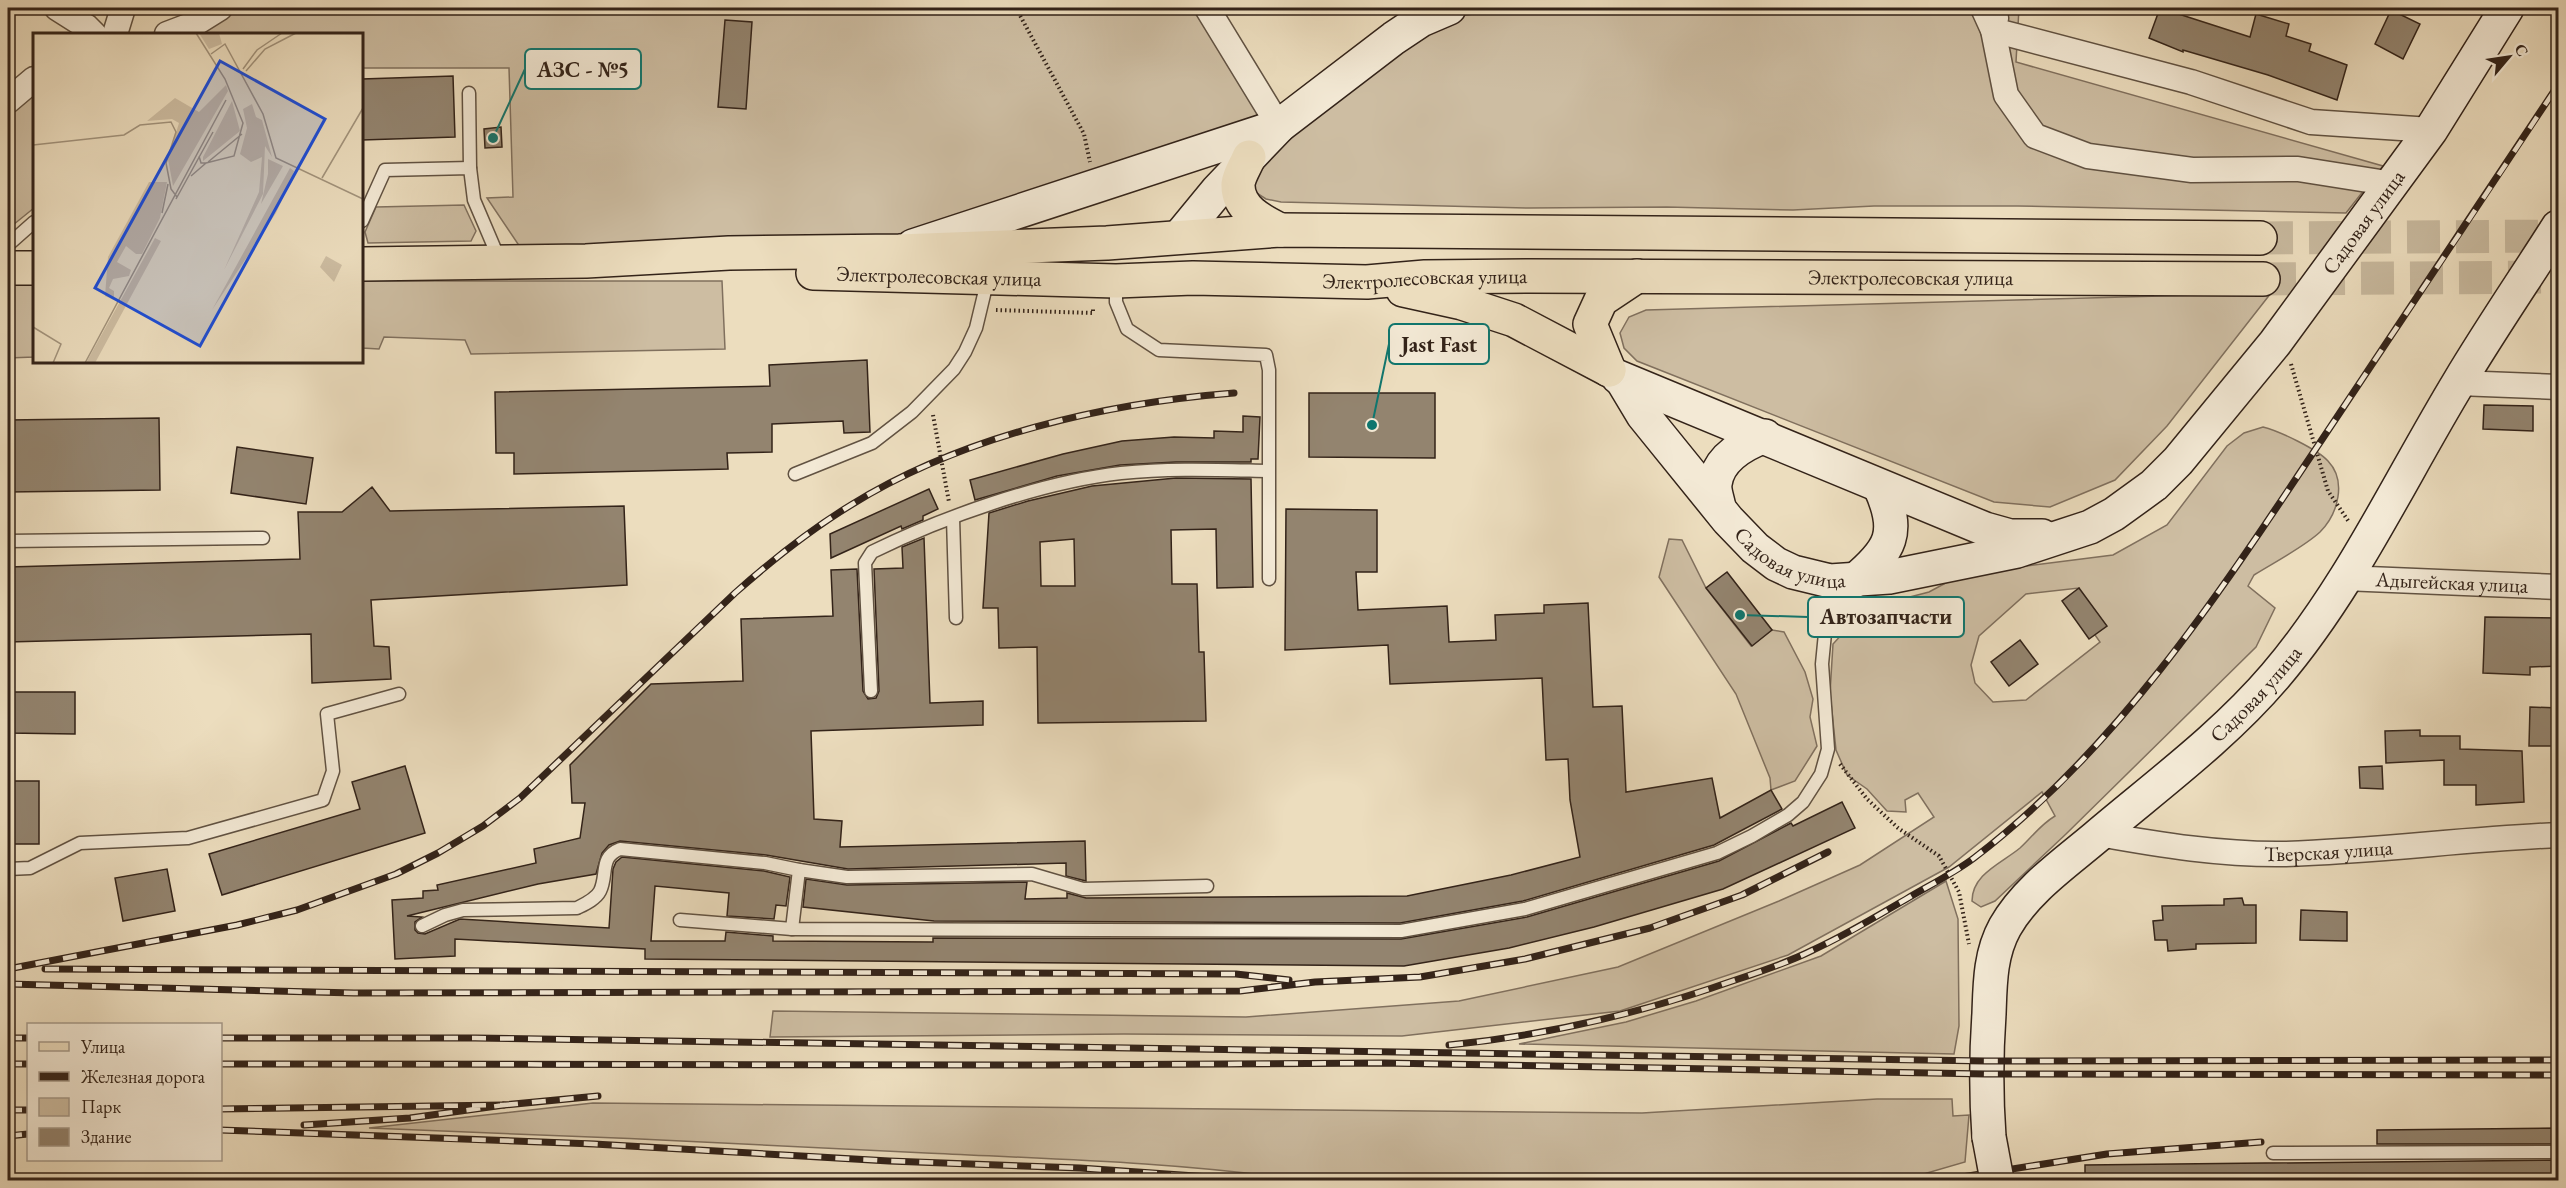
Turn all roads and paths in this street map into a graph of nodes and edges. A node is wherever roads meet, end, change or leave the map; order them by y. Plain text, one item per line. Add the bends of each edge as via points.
1 (57, 8) edge
2 (123, 8) edge
3 (220, 8) edge
4 (1206, 8) edge
5 (1449, 8) edge
6 (1983, 8) edge
7 (2507, 8) edge
8 (1996, 19) edge
9 (93, 33) edge
10 (115, 33) edge
11 (170, 33) edge
12 (33, 80) edge
13 (469, 93) dead end
14 (8, 101) edge
15 (1279, 126) junction
16 (2430, 129) junction
17 (1249, 157) junction
18 (470, 168) junction
19 (2393, 184) junction
20 (363, 219) edge
21 (33, 223) edge
22 (2559, 227) edge
23 (1280, 230) junction
24 (1180, 236) junction
25 (2260, 238) tunnel mouth
26 (8, 245) edge
27 (899, 251) junction
28 (586, 261) junction
29 (501, 262) junction
30 (363, 264) edge
31 (8, 268) edge
32 (33, 268) edge
33 (1637, 276) junction
34 (988, 277) junction
35 (1177, 279) junction
36 (2263, 279) tunnel mouth
37 (1116, 281) junction
38 (1366, 282) junction
39 (2298, 354) dead end
40 (1616, 375) junction
41 (2458, 383) junction
42 (2559, 387) edge
43 (927, 397) junction
44 (1765, 436) junction
45 (1268, 471) junction
46 (795, 474) dead end
47 (1880, 487) junction
48 (1719, 508) junction
49 (953, 518) junction
50 (2067, 536) junction
51 (263, 538) dead end
52 (8, 540) edge
53 (2364, 545) junction
54 (2344, 578) junction
55 (1269, 579) dead end
56 (1842, 581) junction
57 (2559, 588) edge
58 (956, 618) dead end
59 (871, 690) dead end
60 (399, 694) dead end
61 (1828, 749) junction
62 (2099, 834) junction
63 (2559, 835) edge
64 (8, 869) edge
65 (799, 870) junction
66 (1207, 886) dead end
67 (680, 920) dead end
68 (422, 926) dead end
69 (792, 928) junction
70 (1968, 952) dead end
71 (2559, 1152) edge
72 (2273, 1153) dead end
73 (1997, 1180) edge

1 - 9 street
2 - 10 street
3 - 11 street
4 - 15 street
5 - 15 street via 1420,20 1394,38
6 - 8 street
7 - 16 street, Садовая улица
8 - 16 street via 2312,122
8 - 19 street via 2006,95 2035,136 2088,156 2180,168 2298,169
12 - 14 street
13 - 18 lane
15 - 17 street
15 - 27 street
16 - 19 street, Садовая улица
17 - 23 main road via 1238,183 1242,200 1254,217
17 - 24 street
18 - 20 lane via 385,170
18 - 29 lane via 474,200
19 - 50 street, Садовая улица via 2279,338 2178,461 2136,500
21 - 26 lane
22 - 41 street, Садовая улица
23 - 24 main road, Электролесовская улица
23 - 25 main road, Электролесовская улица
24 - 27 main road, Электролесовская улица
24 - 35 main road
27 - 28 main road, Электролесовская улица via 729,253
28 - 29 main road, Электролесовская улица
28 - 34 main road, Электролесовская улица via 730,271
29 - 30 main road, Электролесовская улица
31 - 32 main road
33 - 36 main road, Электролесовская улица
33 - 38 main road, Электролесовская улица via 1425,276
33 - 40 main road via 1601,300 1590,324
34 - 37 main road, Электролесовская улица
34 - 43 lane via 976,328 965,352
35 - 37 main road, Электролесовская улица
35 - 38 main road, Электролесовская улица
37 - 45 lane via 1116,302 1127,329 1159,350 1266,355
38 - 40 main road via 1462,303 1514,320
39 - 53 path via 2291,364 2328,492
40 - 44 street, Садовая улица
40 - 48 street, Садовая улица via 1643,415
41 - 42 street
41 - 53 street, Садовая улица
43 - 46 lane via 872,443
43 - 49 path
44 - 47 street, Садовая улица
44 - 48 street via 1731,454 1721,468 1715,484
45 - 49 lane via 1174,469 1119,473 1036,490
45 - 55 lane
47 - 50 street, Садовая улица via 2010,536
47 - 56 street via 1890,510 1892,531 1886,548 1875,563
48 - 56 street, Садовая улица via 1755,548 1776,564 1793,572
49 - 58 lane
49 - 59 lane via 898,538 872,552 866,563
50 - 56 street, Садовая улица via 1943,567
51 - 52 lane
53 - 54 street, Садовая улица
54 - 57 street, Адыгейская улица
54 - 62 street, Садовая улица via 2274,677 2222,729
56 - 61 lane via 1822,664
60 - 64 lane via 327,714 333,771 322,800 188,838 80,843 30,868
61 - 69 lane via 1821,774 1803,802 1779,821 1717,853 1525,909 1401,931
61 - 70 path via 1867,799 1898,828 1939,856 1959,892
62 - 63 street, Тверская улица via 2171,848 2282,854
62 - 73 street, Садовая улица, bridge via 2021,904 1994,952 1986,1061 1989,1137
65 - 66 lane via 847,876 1032,874 1083,889
65 - 68 lane via 620,849 606,859 600,891 577,908 463,910
65 - 69 lane
67 - 69 lane
71 - 72 lane

